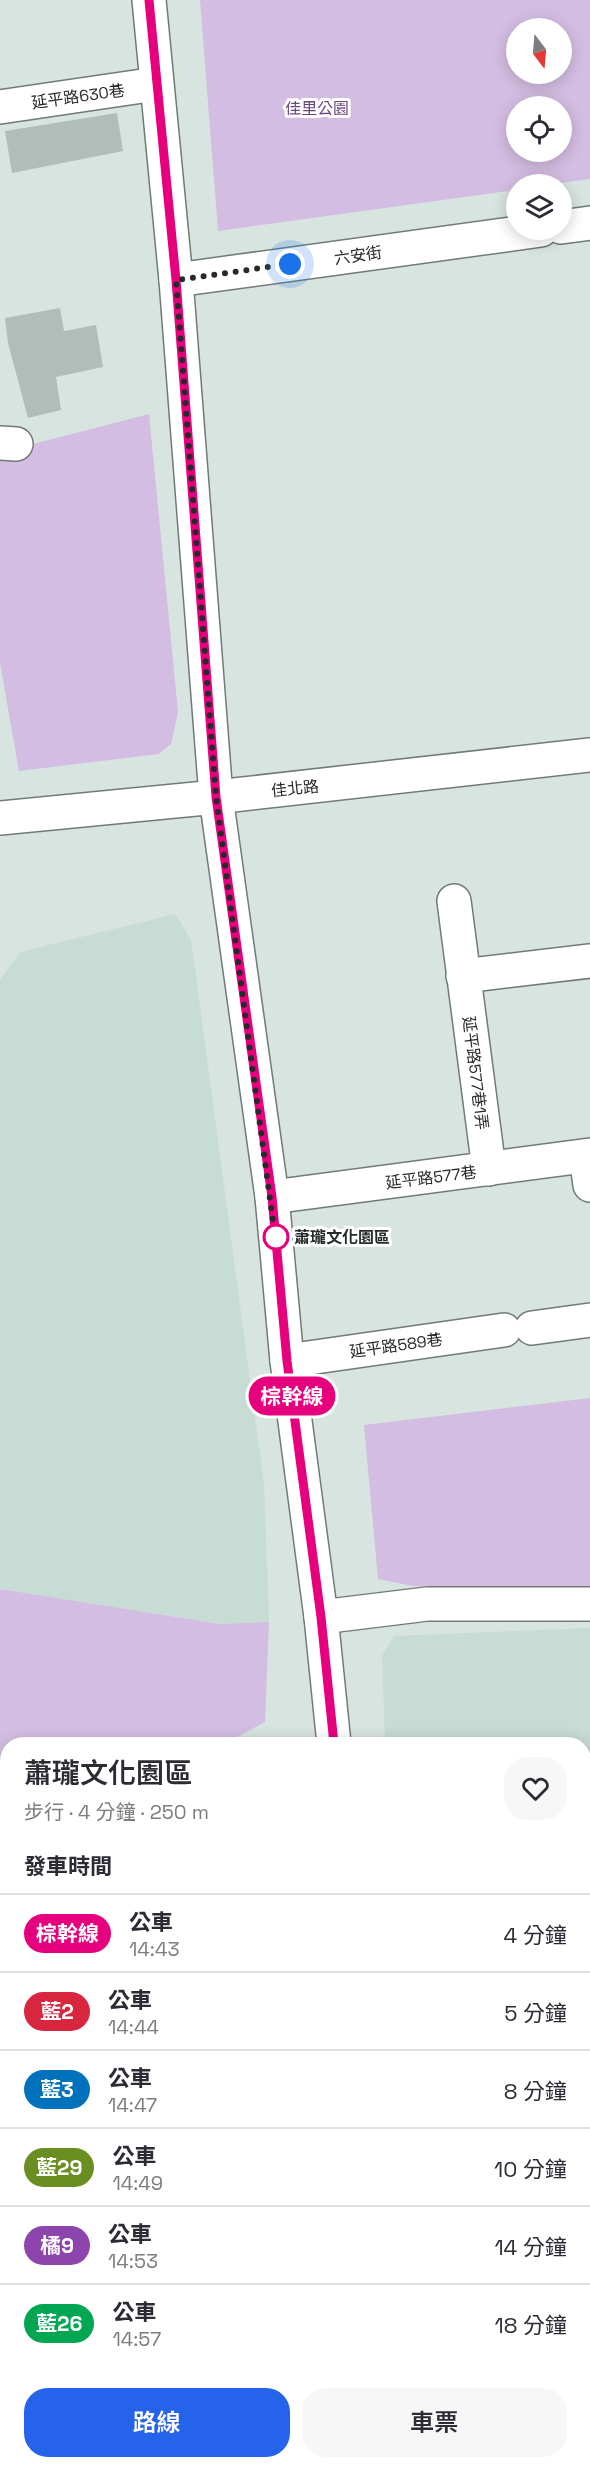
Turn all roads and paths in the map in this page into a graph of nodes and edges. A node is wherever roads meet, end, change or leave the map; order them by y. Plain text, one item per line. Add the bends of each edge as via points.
1 (149, 0) edge
2 (156, 84) junction
3 (0, 107) edge
4 (590, 223) edge
5 (572, 225) edge
6 (506, 235) edge
7 (176, 280) junction
8 (590, 755) edge
9 (216, 797) junction
10 (0, 818) edge
11 (454, 901) dead end
12 (590, 961) edge
13 (463, 976) junction
14 (589, 1165) edge
15 (489, 1169) junction
16 (272, 1197) junction
17 (590, 1320) edge
18 (287, 1361) junction
19 (590, 1604) edge
20 (321, 1617) junction
21 (333, 1737) edge

1 - 2 street
2 - 3 street, 延平路630巷
2 - 7 street
4 - 5 street
6 - 7 street, 六安街
7 - 9 street
8 - 9 street, 佳北路
9 - 10 street, 佳北路
9 - 16 street
11 - 13 street, 延平路577巷1弄
12 - 13 street
13 - 15 street, 延平路577巷1弄
14 - 15 street, 延平路577巷
15 - 16 street, 延平路577巷
16 - 18 street
17 - 18 street, 延平路589巷
18 - 20 street
19 - 20 street via 427,1604
20 - 21 street

